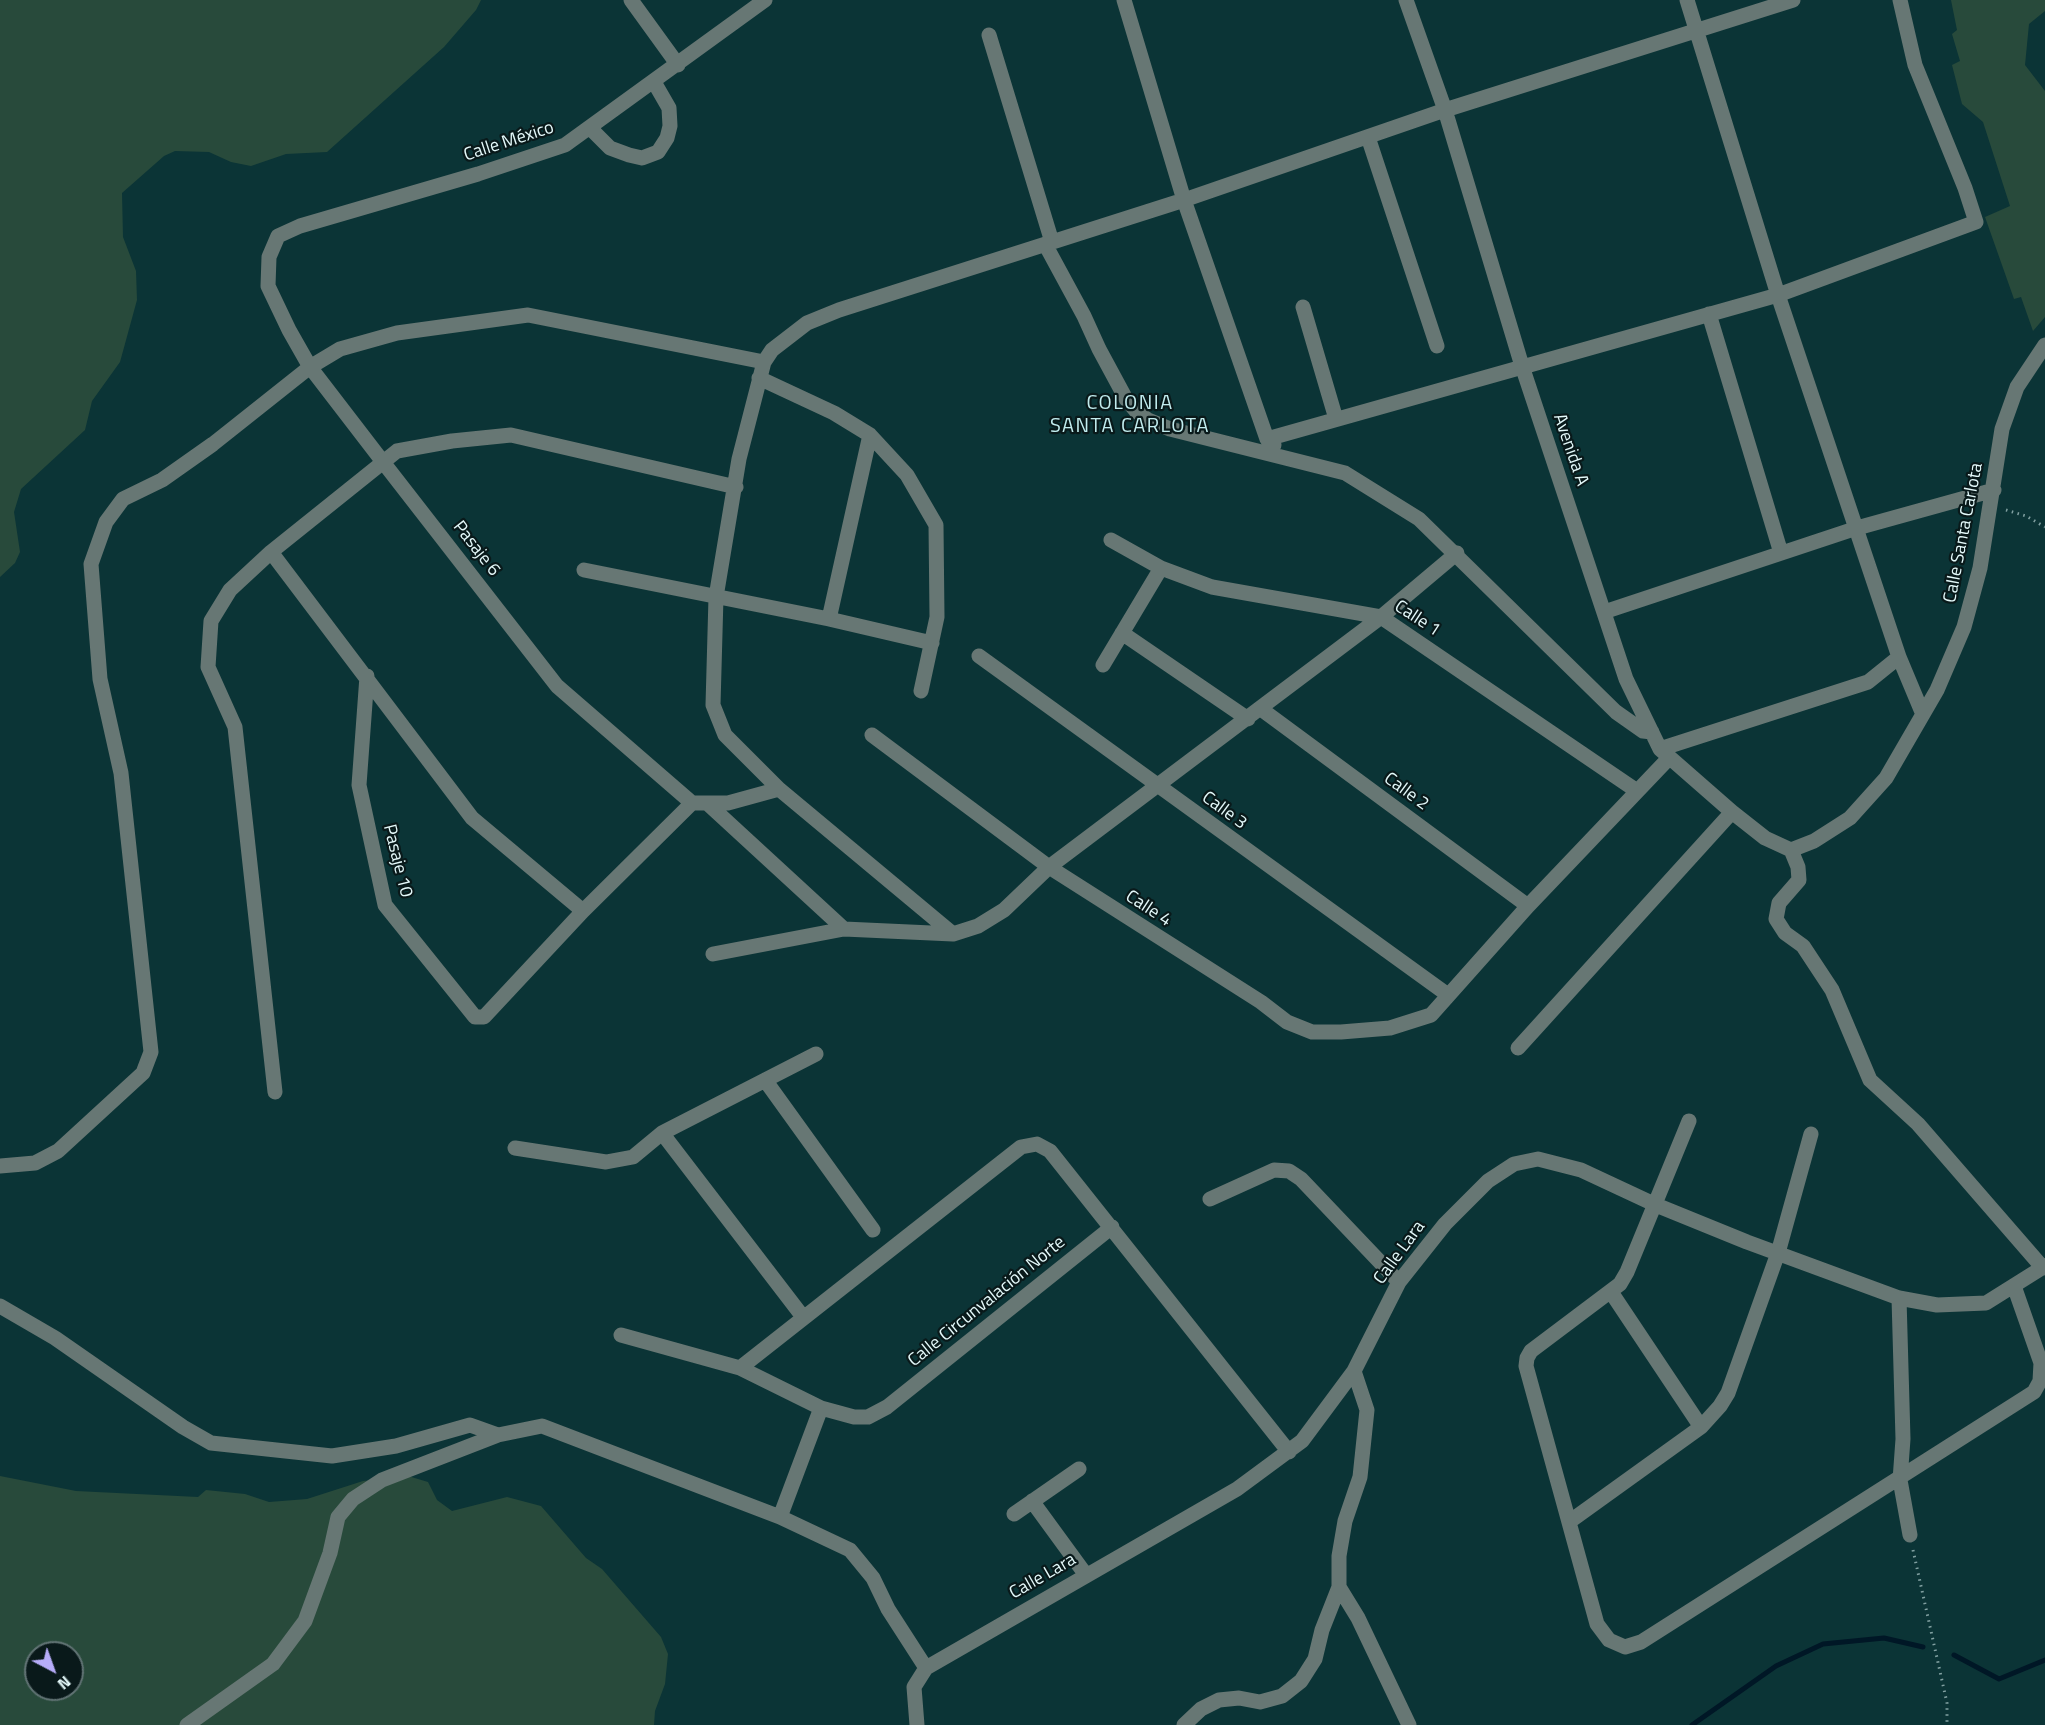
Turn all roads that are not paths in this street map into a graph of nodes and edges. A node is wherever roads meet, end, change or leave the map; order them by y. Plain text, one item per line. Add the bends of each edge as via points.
1 (631, 0) edge
2 (765, 0) edge
3 (1124, 0) edge
4 (1407, 0) edge
5 (1687, 0) edge
6 (1793, 0) edge
7 (1900, 0) edge
8 (1697, 29) junction
9 (989, 35) dead end
10 (678, 65) junction
11 (654, 82) junction
12 (1445, 110) junction
13 (590, 128) junction
14 (1368, 137) junction
15 (1184, 200) junction
16 (1048, 243) junction
17 (268, 286) joint
18 (1778, 295) junction
19 (1303, 307) dead end
20 (1710, 314) junction
21 (2045, 345) edge
22 (1437, 346) dead end
23 (764, 362) junction
24 (1522, 366) junction
25 (310, 367) junction
26 (759, 378) junction
27 (1336, 419) junction
28 (870, 435) junction
29 (1267, 439) junction
30 (1300, 461) junction
31 (383, 462) junction
32 (736, 487) junction
33 (1993, 498) junction
34 (1857, 528) junction
35 (1111, 540) dead end
36 (271, 552) junction
37 (1781, 553) junction
38 (1457, 554) junction
39 (1161, 568) junction
40 (584, 570) dead end
41 (716, 597) junction
42 (1604, 612) junction
43 (1381, 617) junction
44 (829, 619) junction
45 (1122, 633) junction
46 (932, 643) junction
47 (979, 656) dead end
48 (1899, 657) junction
49 (1103, 664) dead end
50 (367, 676) junction
51 (921, 691) dead end
52 (1261, 709) junction
53 (1922, 712) junction
54 (1248, 719) junction
55 (1652, 732) junction
56 (872, 735) dead end
57 (1665, 754) junction
58 (1157, 786) junction
59 (779, 789) junction
60 (1637, 791) junction
61 (700, 803) junction
62 (1732, 812) junction
63 (1791, 850) junction
64 (1049, 867) junction
65 (1528, 906) junction
66 (583, 911) junction
67 (844, 929) junction
68 (952, 934) junction
69 (713, 954) dead end
70 (1448, 996) junction
71 (1518, 1047) dead end
72 (816, 1054) dead end
73 (765, 1080) junction
74 (275, 1092) dead end
75 (1689, 1121) dead end
76 (662, 1133) junction
77 (1810, 1134) dead end
78 (515, 1148) dead end
79 (0, 1166) edge
80 (1209, 1199) dead end
81 (1656, 1205) junction
82 (1112, 1227) junction
83 (873, 1230) dead end
84 (1778, 1253) junction
85 (2044, 1267) edge
86 (1399, 1282) junction
87 (2014, 1286) junction
88 (1611, 1292) junction
89 (1899, 1298) junction
90 (0, 1306) edge
91 (803, 1317) junction
92 (621, 1335) dead end
93 (740, 1368) junction
94 (1354, 1371) junction
95 (821, 1408) junction
96 (1701, 1427) junction
97 (498, 1435) junction
98 (1289, 1452) junction
99 (1079, 1468) dead end
100 (1900, 1479) junction
101 (1032, 1501) junction
102 (1014, 1514) dead end
103 (780, 1517) junction
104 (1569, 1522) junction
105 (1910, 1535) road end
106 (1086, 1575) junction
107 (1339, 1587) junction
108 (926, 1668) junction
109 (187, 1725) edge
110 (917, 1725) edge
111 (1184, 1725) edge
112 (1409, 1725) edge

1 - 10 street
2 - 10 street, Calle México
3 - 15 street
4 - 12 street, Avenida A
5 - 8 street
6 - 8 street
7 - 18 street via 1915,65 1976,222
8 - 12 street
8 - 18 street
9 - 16 street
10 - 11 street, Calle México
11 - 13 street, Calle México
11 - 13 street via 669,108 670,126 658,152 642,158 629,155 610,148
12 - 14 street
12 - 24 street, Avenida A
13 - 17 street, Calle México via 565,145 347,210 279,236 269,257
14 - 15 street
14 - 22 street
15 - 16 street
15 - 29 street
16 - 23 street via 807,323 772,350
16 - 30 street via 1098,349 1136,411 1170,429
17 - 25 street, Pasaje 6
18 - 20 street
18 - 34 street
19 - 27 street
20 - 24 street
20 - 37 street
21 - 33 street, Calle Santa Carlota via 2017,387 2002,429
23 - 25 street via 528,315 397,333 340,349
23 - 26 street
24 - 27 street
24 - 42 street, Avenida A
25 - 31 street, Pasaje 6
25 - 79 street via 162,480 123,499 106,522 91,564 100,679 121,773 151,1052 143,1073 58,1151 35,1163
26 - 28 street via 834,413
26 - 32 street
27 - 29 street
28 - 44 street
28 - 46 street via 907,476 936,525 938,617
29 - 30 street
30 - 38 street via 1345,473 1419,519
31 - 32 street via 397,451 511,435
31 - 36 street
31 - 61 street, Pasaje 6 via 557,686
32 - 41 street
33 - 34 street
33 - 53 street, Calle Santa Carlota via 1964,627 1937,690
34 - 37 street
34 - 48 street
35 - 39 street, Calle 1
36 - 50 street
36 - 74 street via 230,590 211,621 208,667 235,727
37 - 42 street
38 - 43 street
38 - 55 street via 1616,712 1643,731
39 - 43 street, Calle 1 via 1212,587
39 - 45 street
40 - 41 street
41 - 44 street
41 - 59 street via 713,705 725,735
42 - 55 street, Avenida A via 1626,679
43 - 52 street
43 - 60 street, Calle 1
44 - 46 street
45 - 49 street
45 - 54 street
46 - 51 street
47 - 58 street, Calle 3
48 - 53 street
48 - 57 street via 1868,682
50 - 66 street via 472,818
50 - 66 street, Pasaje 10 via 359,785 386,904 472,1015 484,1017
52 - 54 street
52 - 65 street, Calle 2
53 - 63 street, Calle Santa Carlota via 1886,778 1850,818 1815,841
54 - 58 street
55 - 57 street, Avenida A
56 - 64 street, Calle 4
57 - 60 street
57 - 62 street, Avenida A
58 - 64 street
58 - 70 street, Calle 3
59 - 61 street via 728,802
59 - 68 street
60 - 65 street
61 - 66 street
61 - 67 street, Pasaje 6
62 - 63 street, Avenida A via 1765,838
62 - 71 street
63 - 85 street via 1799,880 1779,903 1776,919 1785,933 1803,946 1832,990 1870,1080 1918,1124
64 - 68 street via 1004,910 978,926
64 - 70 street, Calle 4 via 1287,1022 1312,1032 1390,1028 1431,1015
65 - 70 street
67 - 68 street
67 - 69 street
72 - 73 street
73 - 76 street
73 - 83 street
75 - 81 street
76 - 78 street via 633,1157 613,1161
76 - 91 street
77 - 84 street
80 - 86 street via 1274,1170 1289,1171
81 - 84 street, Calle Lara
81 - 86 street, Calle Lara via 1581,1170 1538,1159 1514,1164 1488,1181 1445,1224
81 - 88 street via 1628,1272
82 - 91 street via 1050,1151 1037,1144 1021,1147
82 - 95 street, Calle Circunvalación Norte via 887,1407 868,1417
82 - 98 street
84 - 89 street, Calle Lara
84 - 96 street via 1728,1392
85 - 87 street, Calle Lara
86 - 94 street, Calle Lara
87 - 89 street, Calle Lara via 1986,1303 1937,1305
87 - 100 street via 2041,1363 2040,1382 2034,1392
88 - 96 street
88 - 104 street via 1531,1351 1527,1358
89 - 100 street via 1903,1439
90 - 97 street via 55,1338 211,1443 332,1456 396,1446 470,1425
91 - 93 street
92 - 93 street, Calle Circunvalación Norte
93 - 95 street, Calle Circunvalación Norte
94 - 98 street, Calle Lara
94 - 107 street via 1367,1410 1360,1478 1345,1521 1339,1556
95 - 103 street
96 - 104 street
97 - 103 street via 542,1426
97 - 109 street via 381,1480 353,1499 338,1517 330,1553 305,1621 273,1664
98 - 106 street, Calle Lara via 1237,1489
99 - 101 street
100 - 104 street via 1641,1642 1625,1647 1608,1640 1597,1624
100 - 105 street
101 - 102 street
101 - 106 street
103 - 108 street via 850,1550 873,1578
106 - 108 street, Calle Lara
107 - 111 street via 1315,1659 1301,1681 1282,1696 1260,1702 1219,1700 1201,1709
107 - 112 street
108 - 110 street via 914,1688

